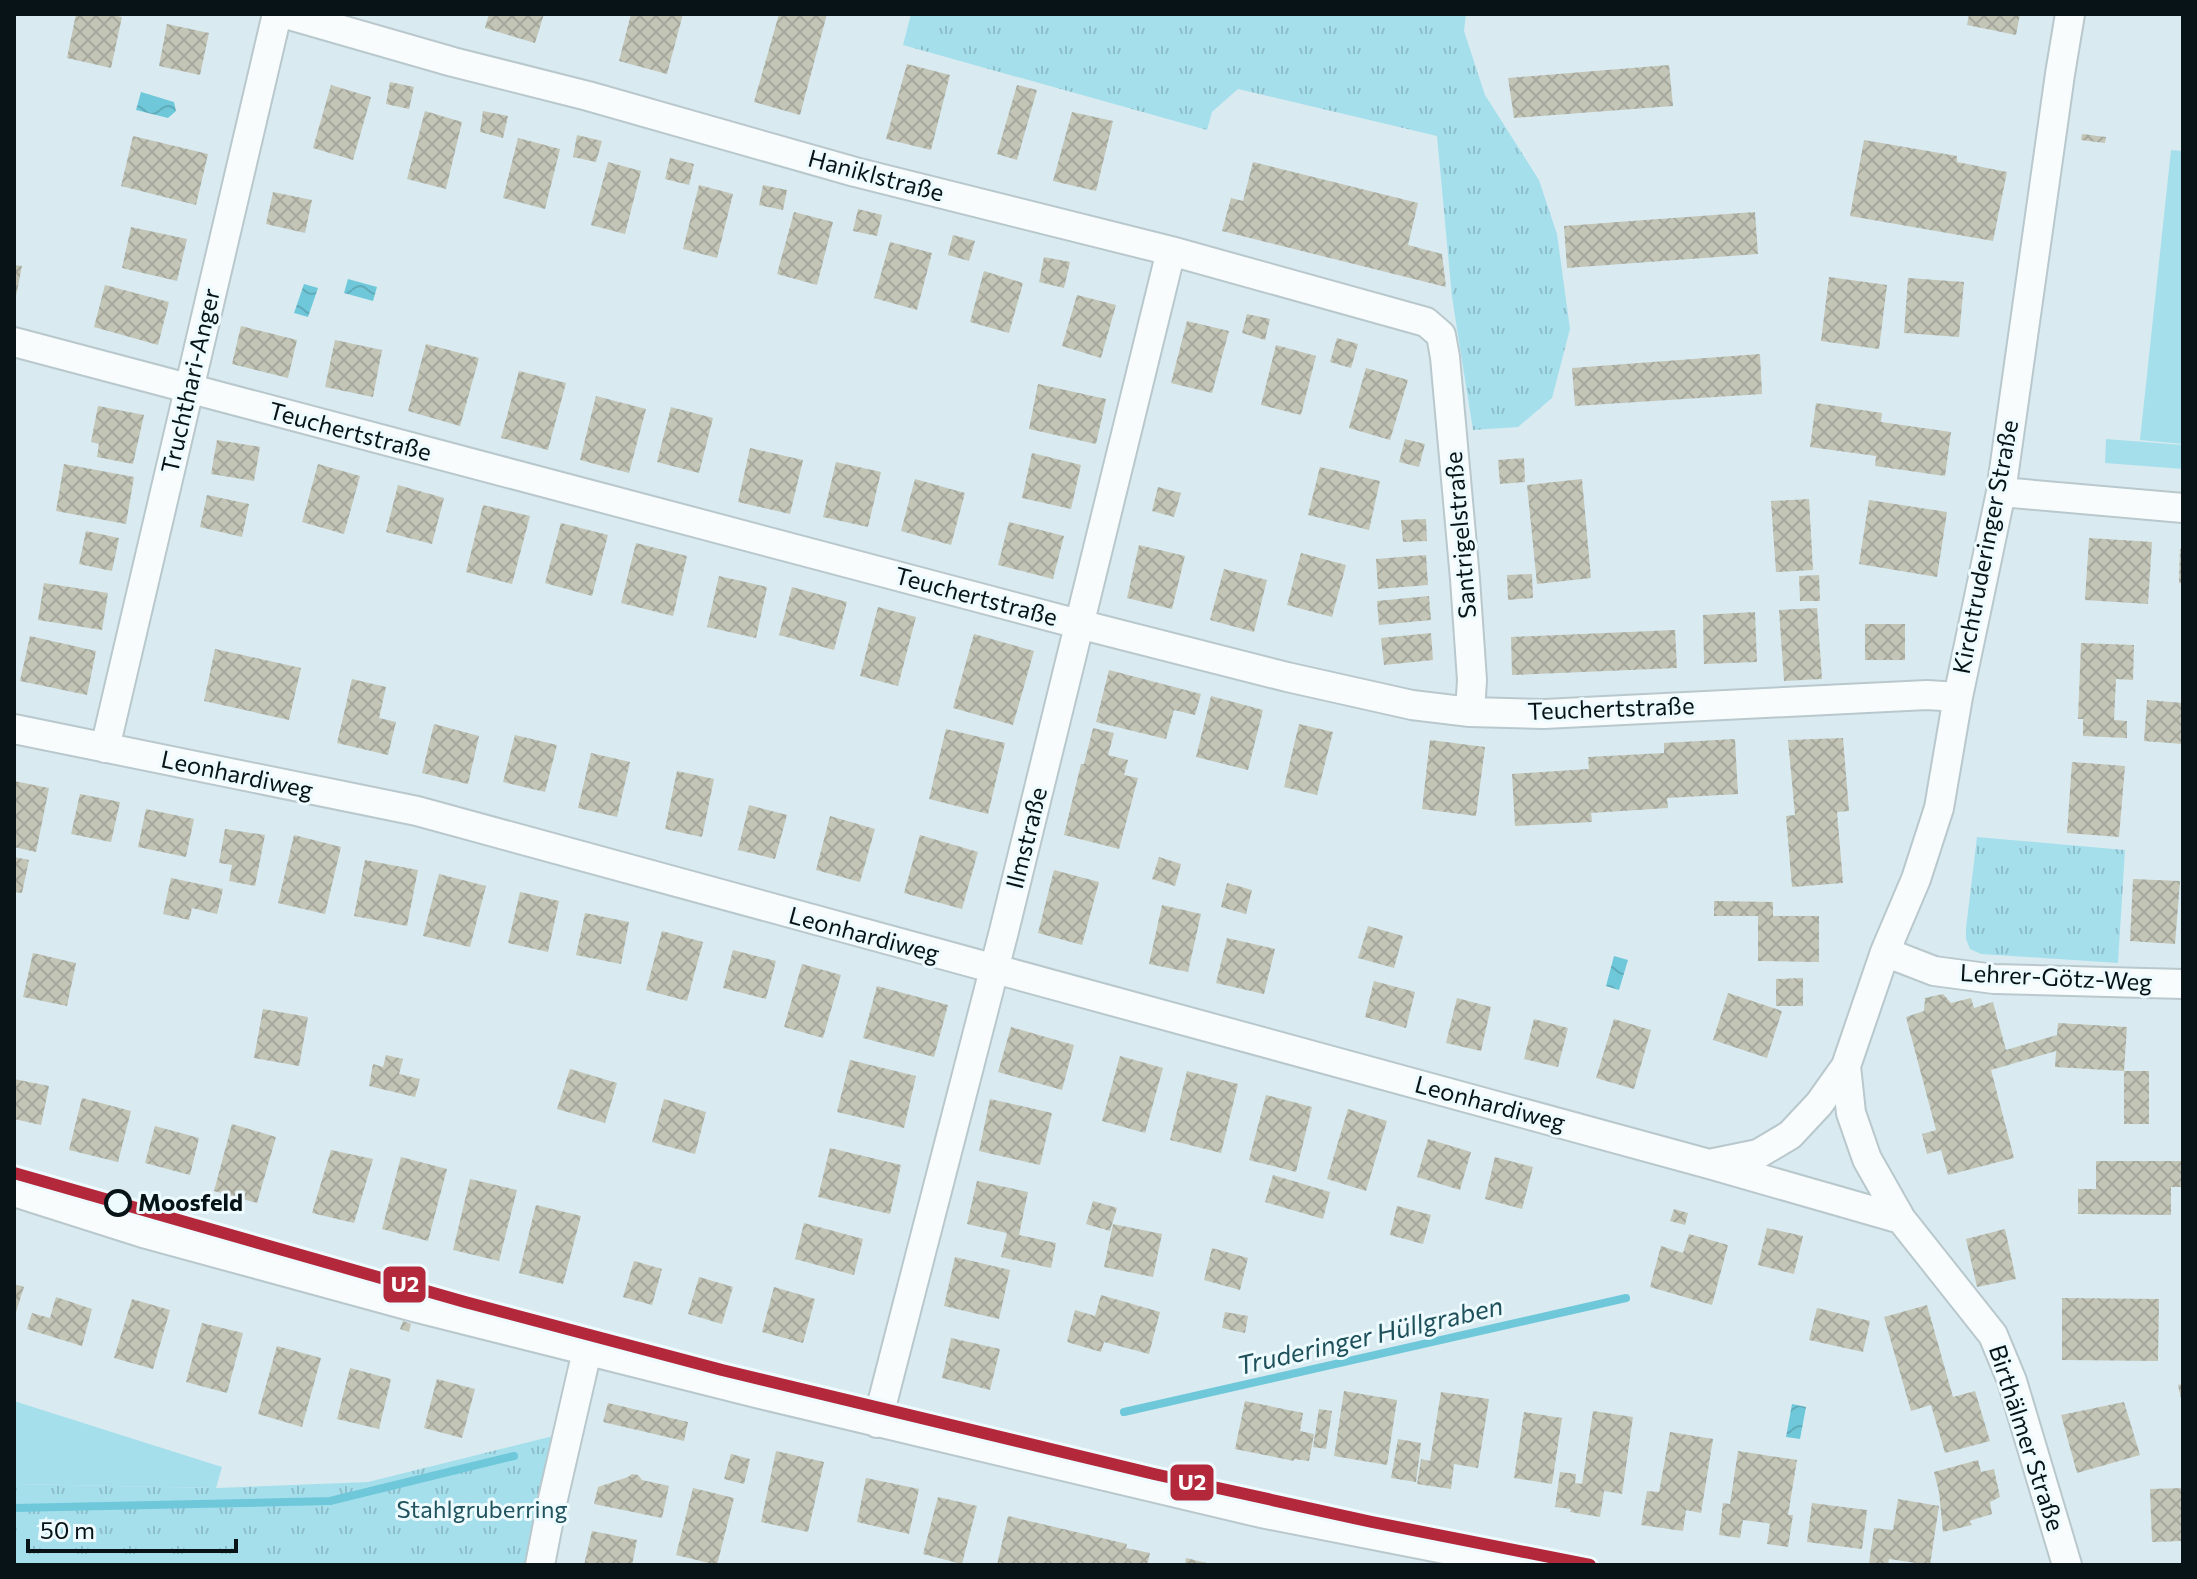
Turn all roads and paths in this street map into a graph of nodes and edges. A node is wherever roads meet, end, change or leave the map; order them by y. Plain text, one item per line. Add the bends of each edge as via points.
1 (277, 14) edge
2 (286, 14) edge
3 (2070, 14) edge
4 (1171, 251) junction
5 (14, 342) edge
6 (1445, 357) joint
7 (189, 390) junction
8 (2001, 492) junction
9 (2183, 508) edge
10 (1080, 624) junction
11 (1958, 697) junction
12 (1470, 712) junction
13 (14, 729) edge
14 (105, 748) junction
15 (1885, 952) junction
16 (994, 970) junction
17 (2183, 984) edge
18 (1846, 1066) junction
19 (1709, 1164) junction
20 (14, 1192) edge
21 (1901, 1219) junction
22 (587, 1351) junction
23 (877, 1423) junction
24 (540, 1565) edge
25 (1526, 1565) edge
26 (2067, 1565) edge

1 - 7 street, Truchthari-Anger
2 - 4 street, Haniklstraße via 855,172
3 - 8 street, Kirchtruderinger Straße
4 - 6 street, Haniklstraße via 1426,322 1441,335
4 - 10 street, Ilmstraße
5 - 7 street, Teuchertstraße
6 - 12 street, Santrigelstraße via 1465,579
7 - 10 street, Teuchertstraße
7 - 14 street, Truchthari-Anger
8 - 9 street
8 - 11 street, Kirchtruderinger Straße
10 - 12 street, Teuchertstraße via 1287,677 1412,705
10 - 16 street, Ilmstraße
11 - 12 street, Teuchertstraße via 1544,714
11 - 15 street, Kirchtruderinger Straße via 1939,808
13 - 14 street, Leonhardiweg
14 - 16 street, Leonhardiweg via 417,811
15 - 17 street, Lehrer-Götz-Weg via 1934,971 1994,979
15 - 18 street, Kirchtruderinger Straße
16 - 19 street, Leonhardiweg
16 - 23 street, Ilmstraße
18 - 19 street, Leonhardiweg via 1790,1135 1758,1154
18 - 21 street, Birthälmer Straße via 1851,1113 1867,1159
19 - 21 street, Leonhardiweg
20 - 22 street via 193,1247
21 - 26 street, Birthälmer Straße via 1993,1335
22 - 23 street
22 - 24 street
23 - 25 street via 1261,1513

